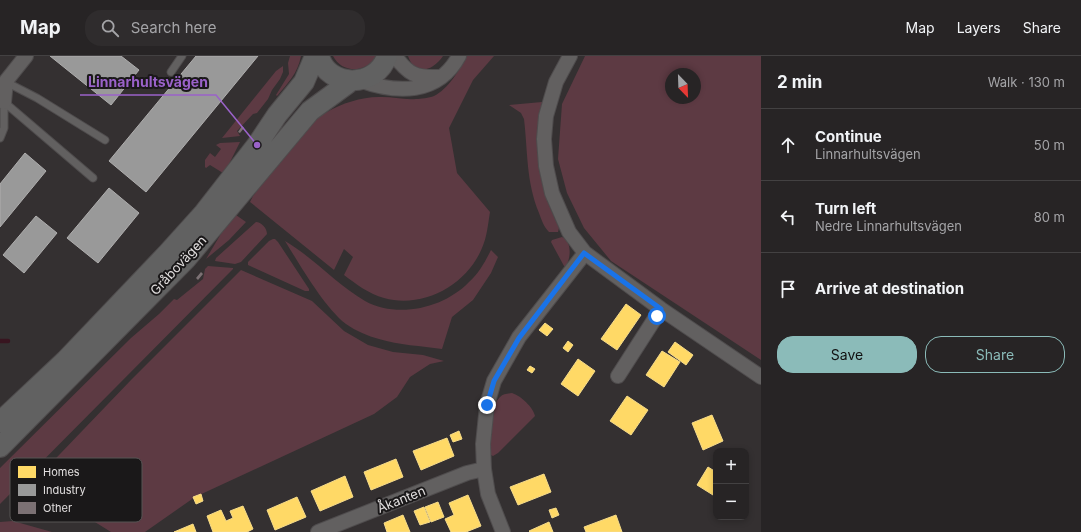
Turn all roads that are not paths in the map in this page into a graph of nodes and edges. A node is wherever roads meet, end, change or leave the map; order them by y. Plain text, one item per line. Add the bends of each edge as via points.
1 (26, 56) edge
2 (182, 56) edge
3 (316, 56) edge
4 (319, 56) edge
5 (387, 56) edge
6 (395, 56) edge
7 (459, 56) edge
8 (570, 56) edge
9 (171, 72) dead end
10 (442, 77) junction
11 (3, 81) edge
12 (355, 81) junction
13 (4, 102) junction
14 (0, 138) edge
15 (105, 140) dead end
16 (93, 178) dead end
17 (584, 253) junction
18 (661, 309) junction
19 (618, 376) dead end
20 (761, 377) edge
21 (0, 422) edge
22 (0, 447) edge
23 (484, 469) junction
24 (318, 532) edge
25 (503, 532) edge

1 - 11 street
2 - 9 lane
3 - 21 main road, Gråbovägen via 304,82 204,213 66,360
4 - 12 main road via 324,66 336,77
5 - 12 main road, Gråbovägen via 376,73
6 - 10 street via 402,66 418,76
7 - 10 street
8 - 17 street via 556,82 546,116 544,139 552,193 569,232
10 - 12 street via 428,85 403,89
11 - 13 street
11 - 15 lane via 37,98
12 - 22 main road, Gråbovägen via 310,112 186,259
13 - 14 lane via 4,128
13 - 16 lane
17 - 18 street
17 - 23 street via 519,338 494,381 487,405 483,444
18 - 19 street
18 - 20 street
23 - 24 street, Åkanten via 467,473
23 - 25 street via 488,494

